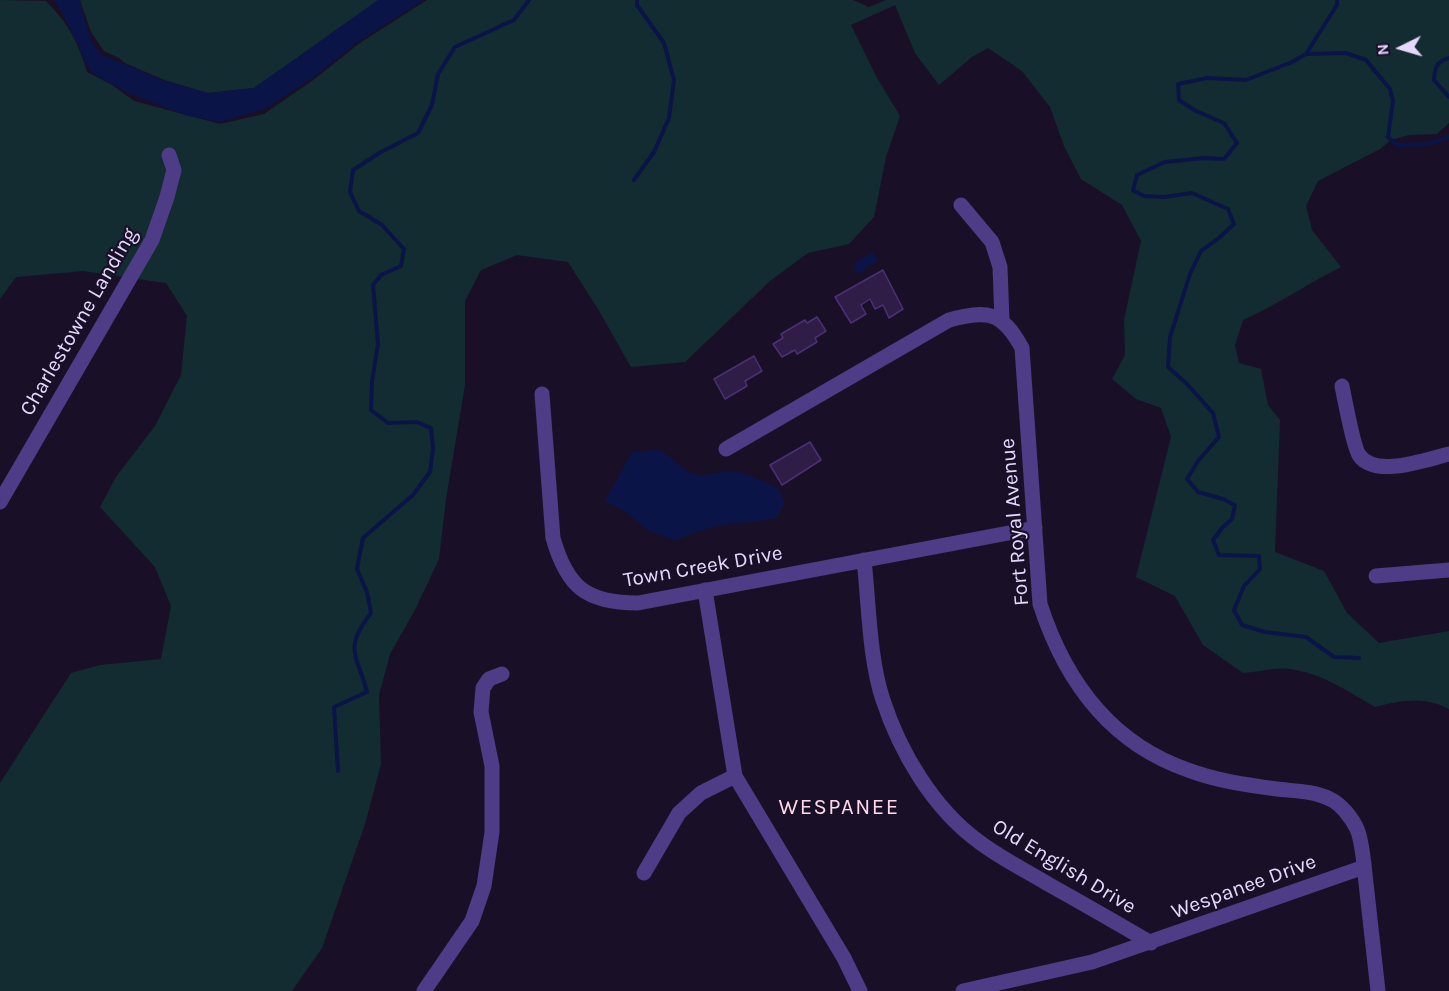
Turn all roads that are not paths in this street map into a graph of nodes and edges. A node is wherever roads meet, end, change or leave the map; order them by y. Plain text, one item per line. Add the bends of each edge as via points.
1 (169, 155) dead end
2 (962, 205) dead end
3 (1002, 320) junction
4 (1342, 386) dead end
5 (542, 394) dead end
6 (726, 449) dead end
7 (1449, 454) edge
8 (0, 502) edge
9 (1035, 528) junction
10 (864, 560) junction
11 (1449, 570) edge
12 (1376, 576) dead end
13 (705, 590) junction
14 (502, 674) dead end
15 (735, 776) junction
16 (1364, 867) junction
17 (644, 873) dead end
18 (1151, 943) junction
19 (424, 991) edge
20 (860, 991) edge
21 (963, 991) edge
22 (1378, 991) edge

1 - 8 street, Charlestowne Landing via 174,170 152,240
2 - 3 street via 992,242 1000,267
3 - 6 street via 990,314 973,314 949,320
3 - 9 street, Fort Royal Avenue via 1022,348
4 - 7 street via 1359,456 1370,463 1384,468
5 - 13 street, Town Creek Drive via 553,538 565,573 596,598 615,603 638,603
9 - 10 street, Town Creek Drive
9 - 16 street, Fort Royal Avenue via 1040,604 1049,633 1084,694 1112,727 1148,752 1188,770 1233,783 1330,799 1357,830
10 - 13 street, Town Creek Drive
10 - 18 street, Old English Drive via 882,699 899,742 920,778 945,811 977,840
11 - 12 street
13 - 15 street
14 - 19 street via 489,679 483,688 481,712 492,766 492,832 484,886 472,921
15 - 17 street via 701,793 679,813
15 - 20 street
16 - 18 street, Wespanee Drive
16 - 22 street, Fort Royal Avenue
18 - 21 street, Wespanee Drive via 1092,962

